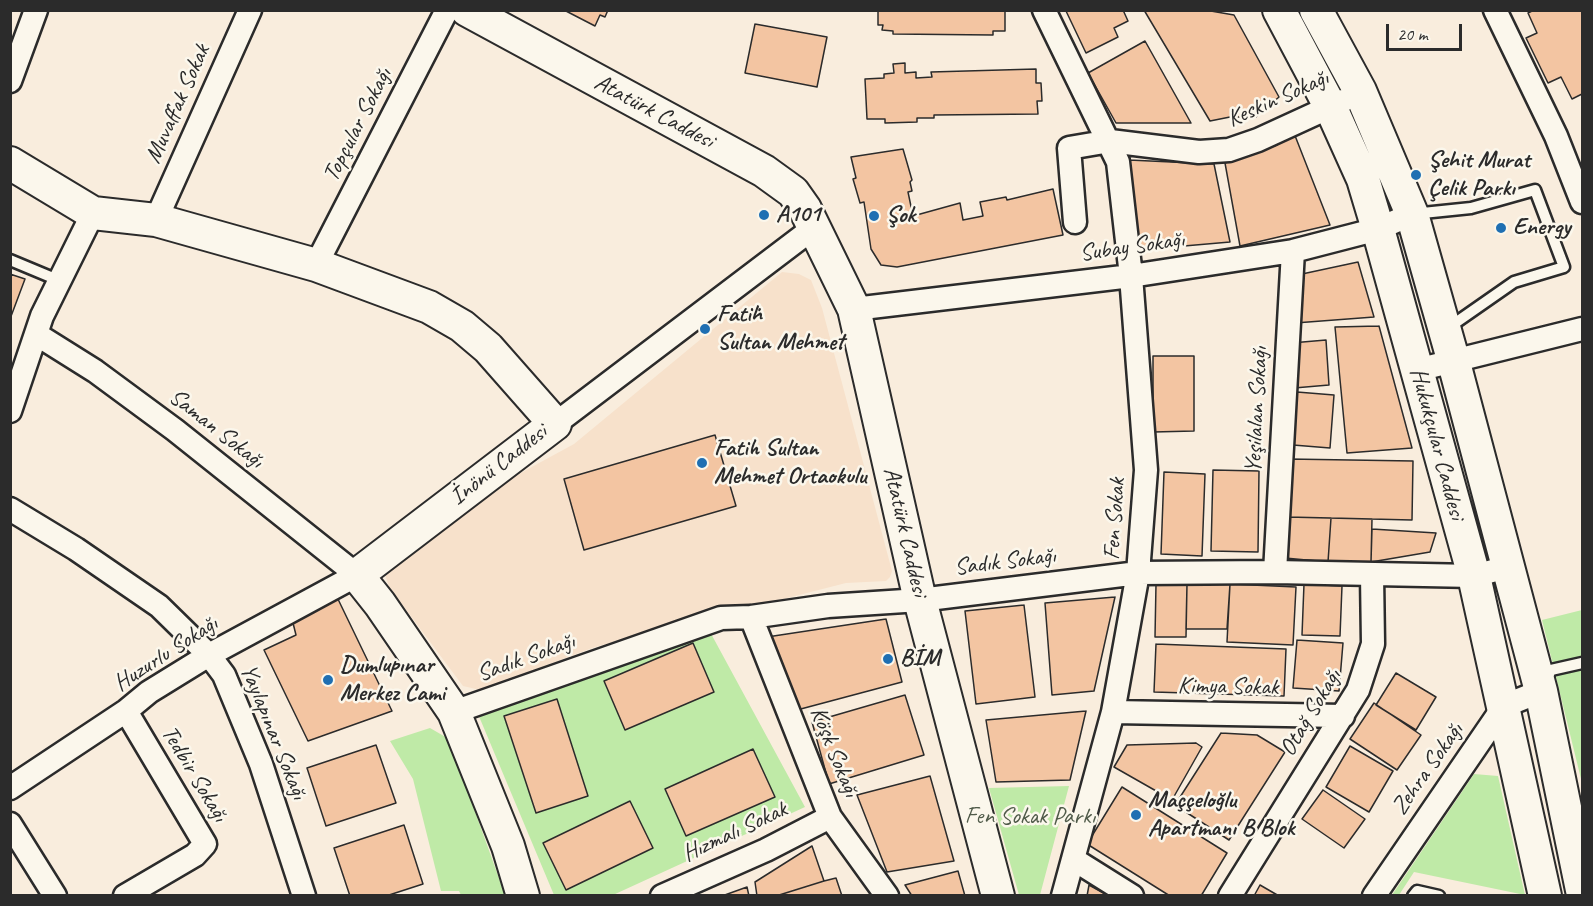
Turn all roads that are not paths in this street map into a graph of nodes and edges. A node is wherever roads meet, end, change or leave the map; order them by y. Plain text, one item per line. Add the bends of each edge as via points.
1 (36, 10) edge
2 (250, 10) edge
3 (447, 10) edge
4 (467, 10) edge
5 (1044, 10) edge
6 (1279, 10) edge
7 (1316, 10) edge
8 (1494, 10) edge
9 (10, 81) edge
10 (1360, 91) junction
11 (1331, 108) junction
12 (1110, 141) junction
13 (10, 163) edge
14 (1582, 202) edge
15 (93, 213) junction
16 (1412, 214) junction
17 (156, 220) junction
18 (1075, 222) dead end
19 (816, 226) junction
20 (1378, 229) junction
21 (1293, 251) junction
22 (10, 260) edge
23 (316, 265) junction
24 (1131, 276) junction
25 (58, 280) junction
26 (854, 309) junction
27 (1582, 329) edge
28 (1445, 330) junction
29 (36, 334) junction
30 (1453, 359) junction
31 (1417, 370) junction
32 (10, 411) edge
33 (555, 424) junction
34 (10, 509) edge
35 (1507, 567) junction
36 (1275, 572) junction
37 (1138, 573) junction
38 (357, 575) junction
39 (1372, 575) junction
40 (1474, 576) junction
41 (920, 600) junction
42 (752, 617) junction
43 (208, 655) junction
44 (1582, 663) edge
45 (1541, 690) junction
46 (1504, 706) junction
47 (126, 711) junction
48 (454, 712) junction
49 (1113, 712) junction
50 (1343, 717) junction
51 (10, 788) edge
52 (830, 817) junction
53 (10, 824) edge
54 (1073, 859) junction
55 (1582, 890) edge
56 (56, 896) edge
57 (125, 896) edge
58 (304, 896) edge
59 (523, 896) edge
60 (662, 896) edge
61 (887, 896) edge
62 (998, 896) edge
63 (1063, 896) edge
64 (1132, 896) edge
65 (1230, 896) edge
66 (1374, 896) edge
67 (1413, 896) edge
68 (1439, 896) edge
69 (1545, 896) edge

1 - 9 street
2 - 17 street, Muvaffak Sokak
3 - 23 street, Topçular Sokağı
4 - 19 street, Atatürk Caddesi via 782,182
5 - 12 street, Fen Sokak
6 - 11 street, Hukukçular Caddesi
7 - 10 street, Hukukçular Caddesi
8 - 14 street via 1556,136
10 - 11 street, Keskin Sokağı
10 - 16 street, Hukukçular Caddesi
11 - 12 street, Keskin Sokağı via 1229,150 1199,152
11 - 20 street, Hukukçular Caddesi via 1363,179
12 - 18 street, Keskin Sokağı via 1069,148
12 - 24 street, Fen Sokak via 1118,162
13 - 15 street, İnönü Caddesi
15 - 17 street, İnönü Caddesi
15 - 25 street
16 - 20 street, Subay Sokağı
16 - 28 street, Hukukçular Caddesi
16 - 28 lane via 1471,208 1535,190 1564,267 1514,282
17 - 23 street, İnönü Caddesi
19 - 26 street, Atatürk Caddesi
19 - 33 street
20 - 21 street, Subay Sokağı
20 - 31 street, Hukukçular Caddesi
21 - 24 street, Subay Sokağı
21 - 36 street, Yeşilalan Sokağı
22 - 25 lane
23 - 33 street, İnönü Caddesi via 429,307 462,326 488,348
24 - 26 street, Subay Sokağı
24 - 37 street, Fen Sokak via 1146,470
25 - 29 street
26 - 41 street, Atatürk Caddesi
27 - 30 street
28 - 30 street, Hukukçular Caddesi
29 - 32 street
29 - 38 street, Saman Sokağı via 175,430
30 - 31 street
30 - 35 street, Hukukçular Caddesi
31 - 40 street, Hukukçular Caddesi
33 - 38 street, İnönü Caddesi
34 - 43 street, Yaylapınar Sokağı via 159,606
35 - 40 street, Sadık Sokağı
35 - 45 street, Hukukçular Caddesi
36 - 37 street, Sadık Sokağı
36 - 39 street, Sadık Sokağı
37 - 41 street, Sadık Sokağı
37 - 49 street, Fen Sokak
38 - 43 street, Huzurlu Sokağı
38 - 48 street
39 - 40 street, Sadık Sokağı
39 - 50 street, Otağ Sokağı via 1373,644 1359,690
40 - 46 street, Hukukçular Caddesi
41 - 42 street, Sadık Sokağı via 828,606
41 - 62 street, Atatürk Caddesi
42 - 48 street, Sadık Sokağı via 721,618
42 - 52 street, Köşk Sokağı
43 - 47 street, Huzurlu Sokağı
43 - 58 street, Yaylapınar Sokağı via 224,675 261,764
44 - 45 lane via 1551,670
45 - 46 street
45 - 55 street, Hukukçular Caddesi
46 - 66 street, Zehra Sokağı
46 - 69 street, Hukukçular Caddesi
47 - 51 street, Huzurlu Sokağı
47 - 57 street, Tedbir Sokağı via 205,844 195,855
48 - 59 street via 508,846
49 - 50 street, Kimya Sokak
49 - 54 street, Fen Sokak
50 - 65 street, Otağ Sokağı
52 - 60 street, Hızmalı Sokak
52 - 61 street, Köşk Sokağı
53 - 56 street
54 - 63 street, Fen Sokak
54 - 64 street
67 - 68 lane via 1417,891

